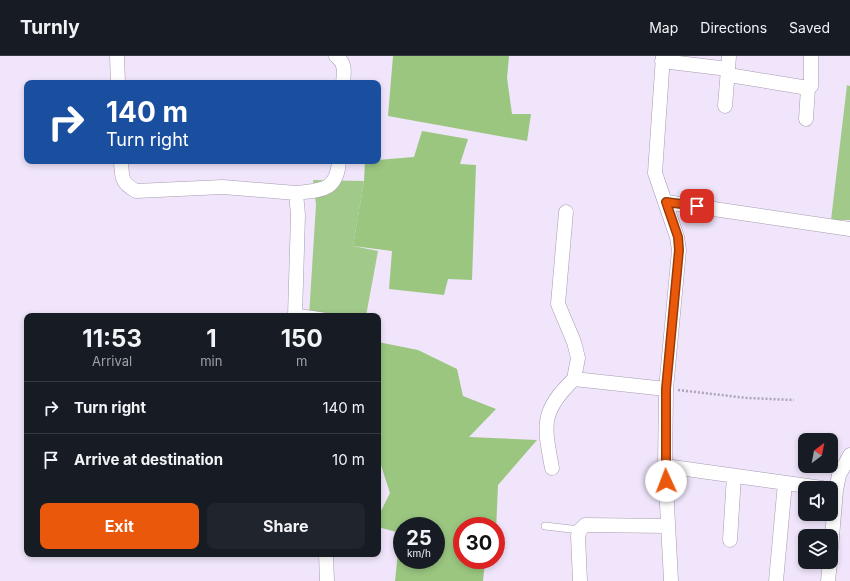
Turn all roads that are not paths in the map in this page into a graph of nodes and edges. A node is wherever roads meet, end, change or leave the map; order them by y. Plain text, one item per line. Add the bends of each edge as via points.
1 (117, 56) edge
2 (811, 56) edge
3 (340, 57) edge
4 (662, 59) edge
5 (729, 67) edge
6 (118, 80) edge
7 (343, 80) edge
8 (808, 88) junction
9 (725, 106) dead end
10 (806, 119) dead end
11 (121, 164) edge
12 (339, 164) edge
13 (296, 193) junction
14 (666, 202) junction
15 (566, 212) dead end
16 (850, 229) edge
17 (295, 313) edge
18 (574, 380) junction
19 (666, 389) junction
20 (850, 455) edge
21 (665, 466) junction
22 (552, 468) dead end
23 (734, 476) junction
24 (835, 481) edge
25 (785, 483) junction
26 (798, 485) edge
27 (545, 526) dead end
28 (668, 526) junction
29 (580, 530) junction
30 (730, 540) dead end
31 (326, 557) edge
32 (829, 569) edge
33 (327, 581) edge
34 (580, 581) edge
35 (671, 581) edge
36 (776, 581) edge
37 (828, 581) edge

1 - 6 street
2 - 8 street via 811,86
3 - 7 street via 344,67
4 - 5 street
4 - 14 street via 655,173
5 - 8 street
5 - 9 street
8 - 10 street
11 - 13 street via 122,179 128,187 136,191 222,187
12 - 13 street via 334,179 325,189
13 - 17 street via 298,215
14 - 16 street
14 - 19 street via 678,237 679,250
15 - 18 street via 558,304 578,358
18 - 19 street
18 - 22 street via 551,407 545,430
19 - 21 street
20 - 24 street
21 - 23 street
21 - 28 street
23 - 25 street
23 - 30 street
25 - 26 street
25 - 36 street
27 - 29 lane
28 - 29 street via 586,526
28 - 35 street
29 - 34 street
31 - 33 street
32 - 37 street

